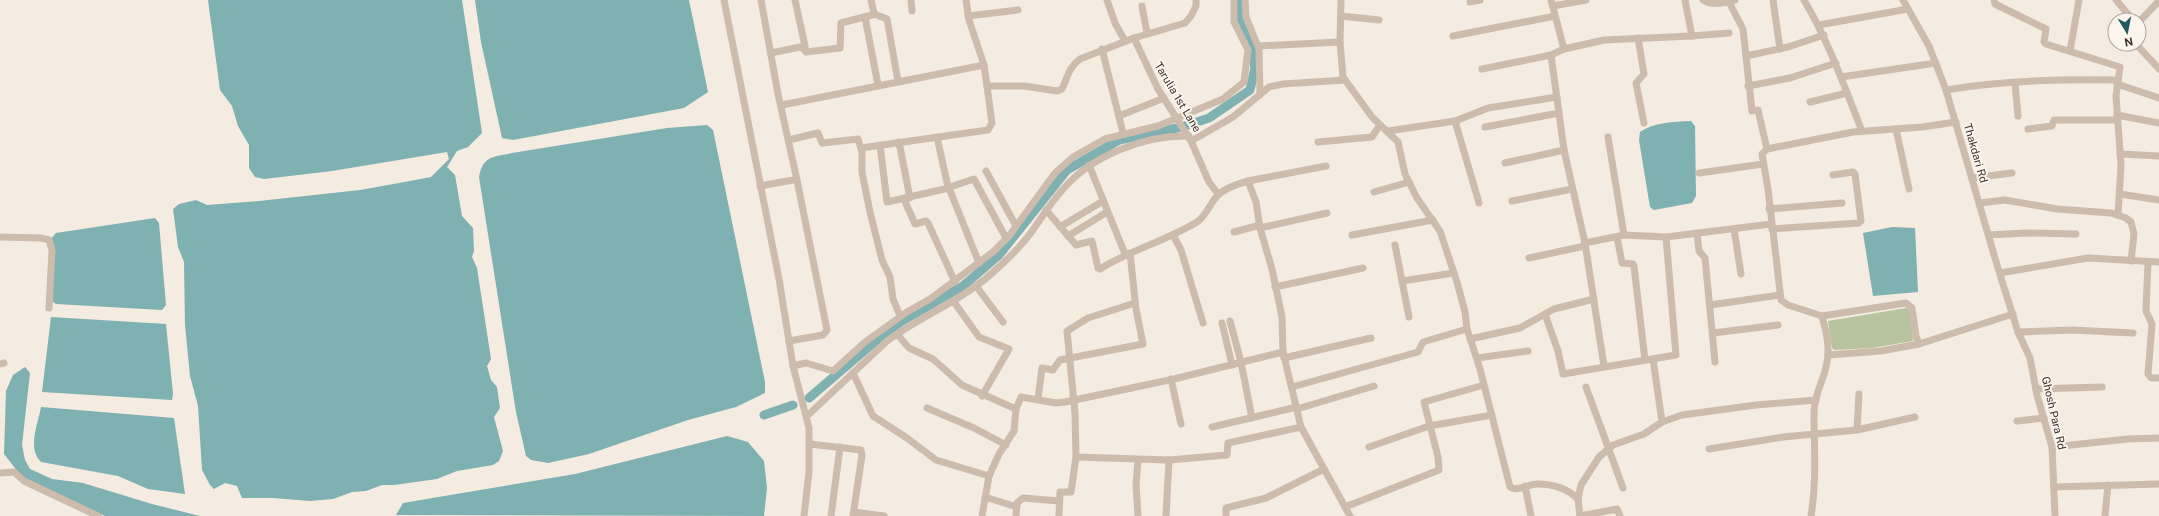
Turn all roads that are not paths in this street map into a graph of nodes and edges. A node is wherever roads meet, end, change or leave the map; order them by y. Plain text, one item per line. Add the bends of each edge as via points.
1 (724, 0) edge
2 (761, 0) edge
3 (795, 0) edge
4 (871, 0) edge
5 (911, 0) edge
6 (966, 0) edge
7 (1107, 0) edge
8 (1196, 0) edge
9 (1234, 0) edge
10 (1245, 0) edge
11 (1341, 0) edge
12 (1480, 0) edge
13 (1586, 0) edge
14 (1685, 0) edge
15 (1703, 0) edge
16 (1773, 0) edge
17 (1804, 0) edge
18 (1903, 0) edge
19 (1994, 0) edge
20 (2079, 0) edge
21 (2116, 0) edge
22 (1732, 1) edge
23 (2159, 1) edge
24 (1470, 2) dead end
25 (1552, 3) edge
26 (1142, 6) dead end
27 (1908, 9) junction
28 (1018, 10) dead end
29 (912, 11) dead end
30 (2126, 12) edge
31 (874, 14) junction
32 (2147, 14) edge
33 (968, 16) junction
34 (1341, 16) junction
35 (1555, 16) junction
36 (865, 17) junction
37 (1379, 20) dead end
38 (1819, 25) junction
39 (1148, 33) junction
40 (1729, 33) dead end
41 (1824, 35) junction
42 (1453, 36) dead end
43 (1692, 36) junction
44 (1134, 38) junction
45 (1638, 38) junction
46 (1125, 41) junction
47 (1340, 42) junction
48 (1258, 46) junction
49 (802, 47) junction
50 (1102, 49) junction
51 (1564, 49) junction
52 (1780, 49) junction
53 (2070, 52) junction
54 (2144, 52) edge
55 (771, 53) junction
56 (1551, 55) junction
57 (1746, 56) junction
58 (1836, 63) junction
59 (1936, 63) junction
60 (984, 65) junction
61 (2159, 68) edge
62 (1482, 69) dead end
63 (1841, 77) junction
64 (1345, 80) junction
65 (898, 81) junction
66 (2118, 82) junction
67 (2015, 83) junction
68 (878, 85) junction
69 (987, 86) junction
70 (1748, 86) junction
71 (1946, 90) junction
72 (1847, 93) junction
73 (1260, 95) junction
74 (1556, 97) junction
75 (1164, 98) junction
76 (2159, 98) edge
77 (1810, 102) dead end
78 (782, 105) junction
79 (1559, 113) junction
80 (1120, 116) junction
81 (2018, 116) dead end
82 (2117, 117) junction
83 (1178, 120) junction
84 (1455, 121) junction
85 (1956, 122) junction
86 (1644, 123) dead end
87 (2159, 123) edge
88 (1380, 125) junction
89 (1485, 127) dead end
90 (1896, 129) junction
91 (2028, 129) dead end
92 (1388, 131) junction
93 (1862, 131) junction
94 (1123, 133) junction
95 (1608, 136) dead end
96 (937, 137) junction
97 (1189, 137) junction
98 (789, 140) junction
99 (899, 142) junction
100 (1318, 142) dead end
101 (880, 145) junction
102 (861, 148) junction
103 (1767, 149) junction
104 (1564, 150) junction
105 (2120, 154) junction
106 (2159, 156) edge
107 (1505, 162) dead end
108 (1763, 164) junction
109 (1089, 165) junction
110 (1326, 166) dead end
111 (986, 171) dead end
112 (1699, 173) dead end
113 (2012, 173) dead end
114 (1833, 175) dead end
115 (1972, 178) junction
116 (792, 180) dead end
117 (1248, 181) junction
118 (1409, 182) junction
119 (760, 186) junction
120 (948, 187) junction
121 (1572, 189) junction
122 (1909, 189) dead end
123 (1374, 192) dead end
124 (1218, 194) junction
125 (2120, 194) junction
126 (907, 198) junction
127 (2159, 200) edge
128 (1103, 201) junction
129 (1512, 201) dead end
130 (1479, 203) dead end
131 (1842, 203) dead end
132 (1980, 203) junction
133 (1770, 209) junction
134 (1046, 210) junction
135 (1108, 212) junction
136 (1327, 213) dead end
137 (2118, 215) junction
138 (1433, 220) junction
139 (1016, 226) junction
140 (1060, 227) junction
141 (1260, 227) junction
142 (1772, 227) junction
143 (1734, 229) junction
144 (1234, 232) dead end
145 (1697, 233) junction
146 (2076, 234) dead end
147 (1173, 235) junction
148 (1352, 235) dead end
149 (1989, 235) junction
150 (1068, 236) junction
151 (1621, 236) junction
152 (1666, 237) junction
153 (0, 238) edge
154 (1006, 238) junction
155 (1585, 244) junction
156 (1395, 245) dead end
157 (1127, 254) junction
158 (1529, 258) dead end
159 (2131, 261) junction
160 (2148, 262) junction
161 (2159, 262) edge
162 (979, 263) junction
163 (1363, 268) dead end
164 (1454, 273) junction
165 (2000, 273) junction
166 (1741, 274) dead end
167 (1402, 281) junction
168 (954, 282) junction
169 (976, 286) junction
170 (1276, 287) junction
171 (1780, 295) junction
172 (1594, 299) junction
173 (954, 302) junction
174 (1135, 303) junction
175 (1710, 305) junction
176 (49, 308) dead end
177 (1545, 314) junction
178 (900, 316) junction
179 (1822, 316) junction
180 (2013, 316) junction
181 (1408, 317) dead end
182 (1230, 321) dead end
183 (1003, 322) dead end
184 (1203, 323) dead end
185 (1222, 323) dead end
186 (1778, 325) dead end
187 (1467, 330) junction
188 (2018, 332) junction
189 (1712, 333) junction
190 (2133, 333) dead end
191 (897, 334) junction
192 (1371, 338) dead end
193 (1470, 339) junction
194 (789, 341) junction
195 (1919, 344) junction
196 (1528, 351) dead end
197 (1284, 355) junction
198 (1828, 355) junction
199 (1070, 358) junction
200 (1476, 358) junction
201 (1653, 359) junction
202 (1645, 360) junction
203 (1241, 362) junction
204 (1715, 362) dead end
205 (1232, 365) junction
206 (793, 366) junction
207 (1604, 366) junction
208 (853, 373) junction
209 (2159, 378) edge
210 (1171, 379) junction
211 (1484, 385) junction
212 (1374, 386) dead end
213 (1292, 387) junction
214 (1586, 387) dead end
215 (2102, 387) dead end
216 (2036, 389) junction
217 (1859, 394) dead end
218 (982, 396) junction
219 (1038, 399) junction
220 (1073, 400) junction
221 (1816, 400) junction
222 (927, 408) dead end
223 (1297, 408) junction
224 (1016, 409) junction
225 (1492, 415) junction
226 (807, 416) junction
227 (1916, 417) dead end
228 (1252, 418) junction
229 (2044, 418) junction
230 (2017, 421) dead end
231 (1662, 422) junction
232 (1181, 424) dead end
233 (1430, 426) junction
234 (1212, 427) dead end
235 (1301, 427) junction
236 (1857, 430) junction
237 (1815, 435) junction
238 (2159, 438) edge
239 (810, 444) junction
240 (1006, 445) junction
241 (840, 447) junction
242 (1369, 447) dead end
243 (2052, 447) junction
244 (1609, 448) junction
245 (1709, 449) dead end
246 (1076, 457) junction
247 (1138, 460) junction
248 (1169, 460) junction
249 (1324, 469) junction
250 (0, 473) edge
251 (989, 476) junction
252 (2159, 484) edge
253 (2108, 485) junction
254 (1525, 486) junction
255 (2054, 487) junction
256 (1623, 488) dead end
257 (984, 497) junction
258 (1578, 499) junction
259 (1059, 501) junction
260 (1017, 507) junction
261 (1345, 507) junction
262 (853, 514) edge
263 (98, 516) edge
264 (804, 516) edge
265 (831, 516) edge
266 (884, 516) edge
267 (982, 516) edge
268 (1016, 516) edge
269 (1059, 516) edge
270 (1138, 516) edge
271 (1166, 516) edge
272 (1226, 516) edge
273 (1350, 516) edge
274 (1531, 516) edge
275 (1580, 516) edge
276 (1620, 516) edge
277 (1812, 516) edge
278 (2055, 516) edge
279 (2105, 516) edge

1 - 119 street
2 - 55 street
3 - 49 street via 805,44
4 - 31 street
5 - 29 street
6 - 33 street
7 - 46 street
8 - 39 street via 1196,6 1185,23
9 - 83 street via 1234,22 1248,50 1244,82 1223,98
10 - 48 street via 1247,21
11 - 34 street
12 - 24 street
13 - 25 street
14 - 43 street
15 - 22 street via 1707,3
16 - 52 street
17 - 38 street
18 - 27 street, Thakdari Rd
19 - 53 street via 1995,4 2046,29 2046,44
20 - 53 street
21 - 30 street
22 - 57 street via 1743,29
23 - 32 street
25 - 35 street
26 - 39 street
27 - 38 street
27 - 59 street, Thakdari Rd
28 - 33 street
31 - 36 street
31 - 65 street via 887,19
33 - 60 street
34 - 37 street
34 - 47 street
35 - 42 street
35 - 51 street
36 - 49 street via 841,23 839,49 806,52
36 - 68 street
38 - 41 street
39 - 44 street
40 - 43 street
41 - 52 street
41 - 58 street
43 - 45 street
44 - 46 street
44 - 75 street, Tarulia 1st Lane
45 - 51 street via 1604,40
45 - 86 street via 1644,74 1636,83
46 - 50 street
47 - 48 street
47 - 64 street
48 - 73 street
49 - 55 street
50 - 69 street via 1073,64 1060,90
50 - 80 street
51 - 56 street
52 - 57 street
53 - 66 street via 2120,67
54 - 61 street
55 - 78 street
56 - 62 street
56 - 74 street
57 - 70 street
58 - 63 street
58 - 70 street via 1790,78
59 - 63 street
59 - 71 street, Thakdari Rd
60 - 65 street
60 - 69 street
63 - 72 street
64 - 73 street via 1283,84 1269,87
64 - 88 street
65 - 68 street
66 - 67 street via 2070,78
66 - 76 street
66 - 82 street
67 - 71 street via 1974,84
67 - 81 street
68 - 78 street
69 - 96 street via 992,127 984,131
70 - 103 street
71 - 85 street, Thakdari Rd
72 - 77 street
72 - 93 street
73 - 97 street via 1233,117
74 - 79 street
74 - 84 street via 1488,108
75 - 80 street
75 - 83 street, Tarulia 1st Lane
78 - 98 street
79 - 89 street
79 - 104 street
80 - 94 street
82 - 87 street
82 - 91 street via 2054,120 2052,126
82 - 105 street
83 - 94 street
83 - 97 street, Tarulia 1st Lane
84 - 92 street
84 - 130 street
85 - 90 street via 1922,128
85 - 115 street, Thakdari Rd
88 - 92 street
88 - 100 street via 1372,138
90 - 93 street
90 - 122 street
92 - 118 street via 1398,142
93 - 103 street
94 - 139 street via 1105,139 1073,157 1055,173
95 - 151 street
96 - 99 street
96 - 120 street
97 - 109 street via 1169,137 1143,143
97 - 124 street, Tarulia 1st Lane via 1209,182
98 - 102 street via 818,133 822,143 857,138
98 - 194 street via 826,330 823,335
99 - 101 street
99 - 126 street
101 - 102 street
101 - 126 street via 886,201 889,203
102 - 178 street via 866,193 882,260 890,277
103 - 108 street via 1762,154
104 - 107 street
104 - 121 street
105 - 106 street
105 - 125 street
108 - 112 street
108 - 133 street
109 - 128 street
109 - 134 street via 1063,189
110 - 117 street
111 - 139 street
113 - 115 street
114 - 142 street via 1853,172 1855,174 1861,221 1859,223
115 - 132 street, Thakdari Rd
116 - 119 street
117 - 124 street
117 - 141 street via 1256,202
118 - 123 street
118 - 138 street
119 - 194 street
120 - 126 street
120 - 154 street via 974,179
120 - 162 street
121 - 129 street
121 - 155 street
124 - 147 street via 1199,221
125 - 127 street
125 - 137 street
126 - 168 street via 914,224 926,221 928,223
128 - 135 street
128 - 140 street
131 - 133 street
132 - 137 street via 2005,200
132 - 149 street, Thakdari Rd
133 - 142 street
134 - 140 street
134 - 169 street via 1023,243
135 - 150 street
135 - 157 street
136 - 141 street
137 - 159 street via 2126,218 2134,234
138 - 148 street
138 - 164 street via 1440,231
139 - 154 street
140 - 150 street
141 - 144 street
141 - 170 street
142 - 143 street
142 - 171 street
143 - 145 street
143 - 166 street
145 - 152 street
145 - 175 street via 1699,251 1705,258
146 - 149 street
147 - 157 street
147 - 184 street via 1182,254
149 - 165 street, Thakdari Rd
150 - 157 street via 1077,246 1092,241 1099,269
151 - 152 street
151 - 155 street
151 - 202 street via 1622,263 1634,266
152 - 201 street via 1676,355
153 - 176 street via 49,240 52,250
154 - 162 street
155 - 158 street
155 - 172 street
156 - 167 street
157 - 174 street
159 - 160 street
159 - 165 street via 2088,258
160 - 161 street
160 - 209 street via 2146,311 2152,324 2148,374 2151,378
162 - 168 street
163 - 170 street
164 - 167 street
164 - 187 street via 1465,312
165 - 180 street, Thakdari Rd
167 - 181 street
168 - 178 street
169 - 173 street
169 - 183 street
170 - 197 street via 1282,318
171 - 175 street
171 - 179 street via 1781,300 1788,305
172 - 177 street via 1566,305
172 - 207 street
173 - 191 street
173 - 218 street via 979,337 1009,349
174 - 199 street via 1088,318 1067,330
174 - 199 street via 1143,344
175 - 189 street
177 - 193 street via 1520,328
177 - 207 street via 1563,374
178 - 206 street via 865,342 833,371 806,363
179 - 195 street via 1906,303 1912,308
179 - 198 street
180 - 188 street, Ghosh Para Rd
180 - 195 street
182 - 203 street
185 - 205 street
186 - 189 street
187 - 193 street
187 - 213 street via 1423,342 1418,352
188 - 190 street via 2072,330
188 - 216 street, Ghosh Para Rd via 2030,358
189 - 204 street
191 - 208 street
191 - 218 street via 912,350 933,359 962,385
192 - 197 street
193 - 200 street
194 - 206 street
195 - 198 street via 1881,351
196 - 200 street
197 - 203 street
197 - 213 street
198 - 221 street
199 - 219 street via 1060,360 1053,370 1042,368
199 - 220 street
200 - 211 street
201 - 202 street
201 - 231 street
202 - 207 street
203 - 205 street
203 - 228 street
205 - 210 street
206 - 226 street
208 - 226 street
208 - 251 street via 874,416 936,460
210 - 220 street
210 - 232 street
211 - 225 street
211 - 233 street via 1425,400 1423,403
212 - 223 street
213 - 223 street
214 - 244 street
215 - 216 street
216 - 229 street, Ghosh Para Rd
217 - 236 street
218 - 224 street
219 - 220 street via 1056,402
219 - 224 street via 1021,397
220 - 246 street
221 - 231 street via 1682,415
221 - 237 street
222 - 240 street
223 - 228 street
223 - 235 street
224 - 240 street via 1014,431
225 - 233 street
225 - 254 street via 1510,487 1514,489
226 - 239 street
227 - 236 street
228 - 234 street
229 - 230 street
229 - 243 street, Ghosh Para Rd
231 - 244 street via 1644,434
233 - 242 street
233 - 261 street via 1439,470
235 - 248 street via 1228,443 1227,455
235 - 249 street
236 - 237 street
237 - 245 street via 1783,437
237 - 277 street
238 - 243 street
239 - 241 street
239 - 264 street
240 - 251 street
241 - 262 street via 858,448 862,452
241 - 265 street
243 - 255 street, Ghosh Para Rd
244 - 256 street
244 - 258 street via 1599,457 1581,485
246 - 247 street
246 - 259 street via 1071,491 1060,492
247 - 248 street
247 - 270 street
248 - 271 street
249 - 261 street
249 - 272 street via 1266,498 1226,508
250 - 263 street via 14,472 24,481
251 - 257 street
252 - 253 street
253 - 255 street
253 - 279 street
254 - 258 street via 1553,486 1569,490
254 - 274 street
255 - 278 street, Ghosh Para Rd
257 - 260 street
257 - 267 street
258 - 275 street
259 - 260 street via 1023,498 1018,501
259 - 269 street
260 - 268 street
261 - 273 street
262 - 266 street
275 - 276 street via 1617,509

